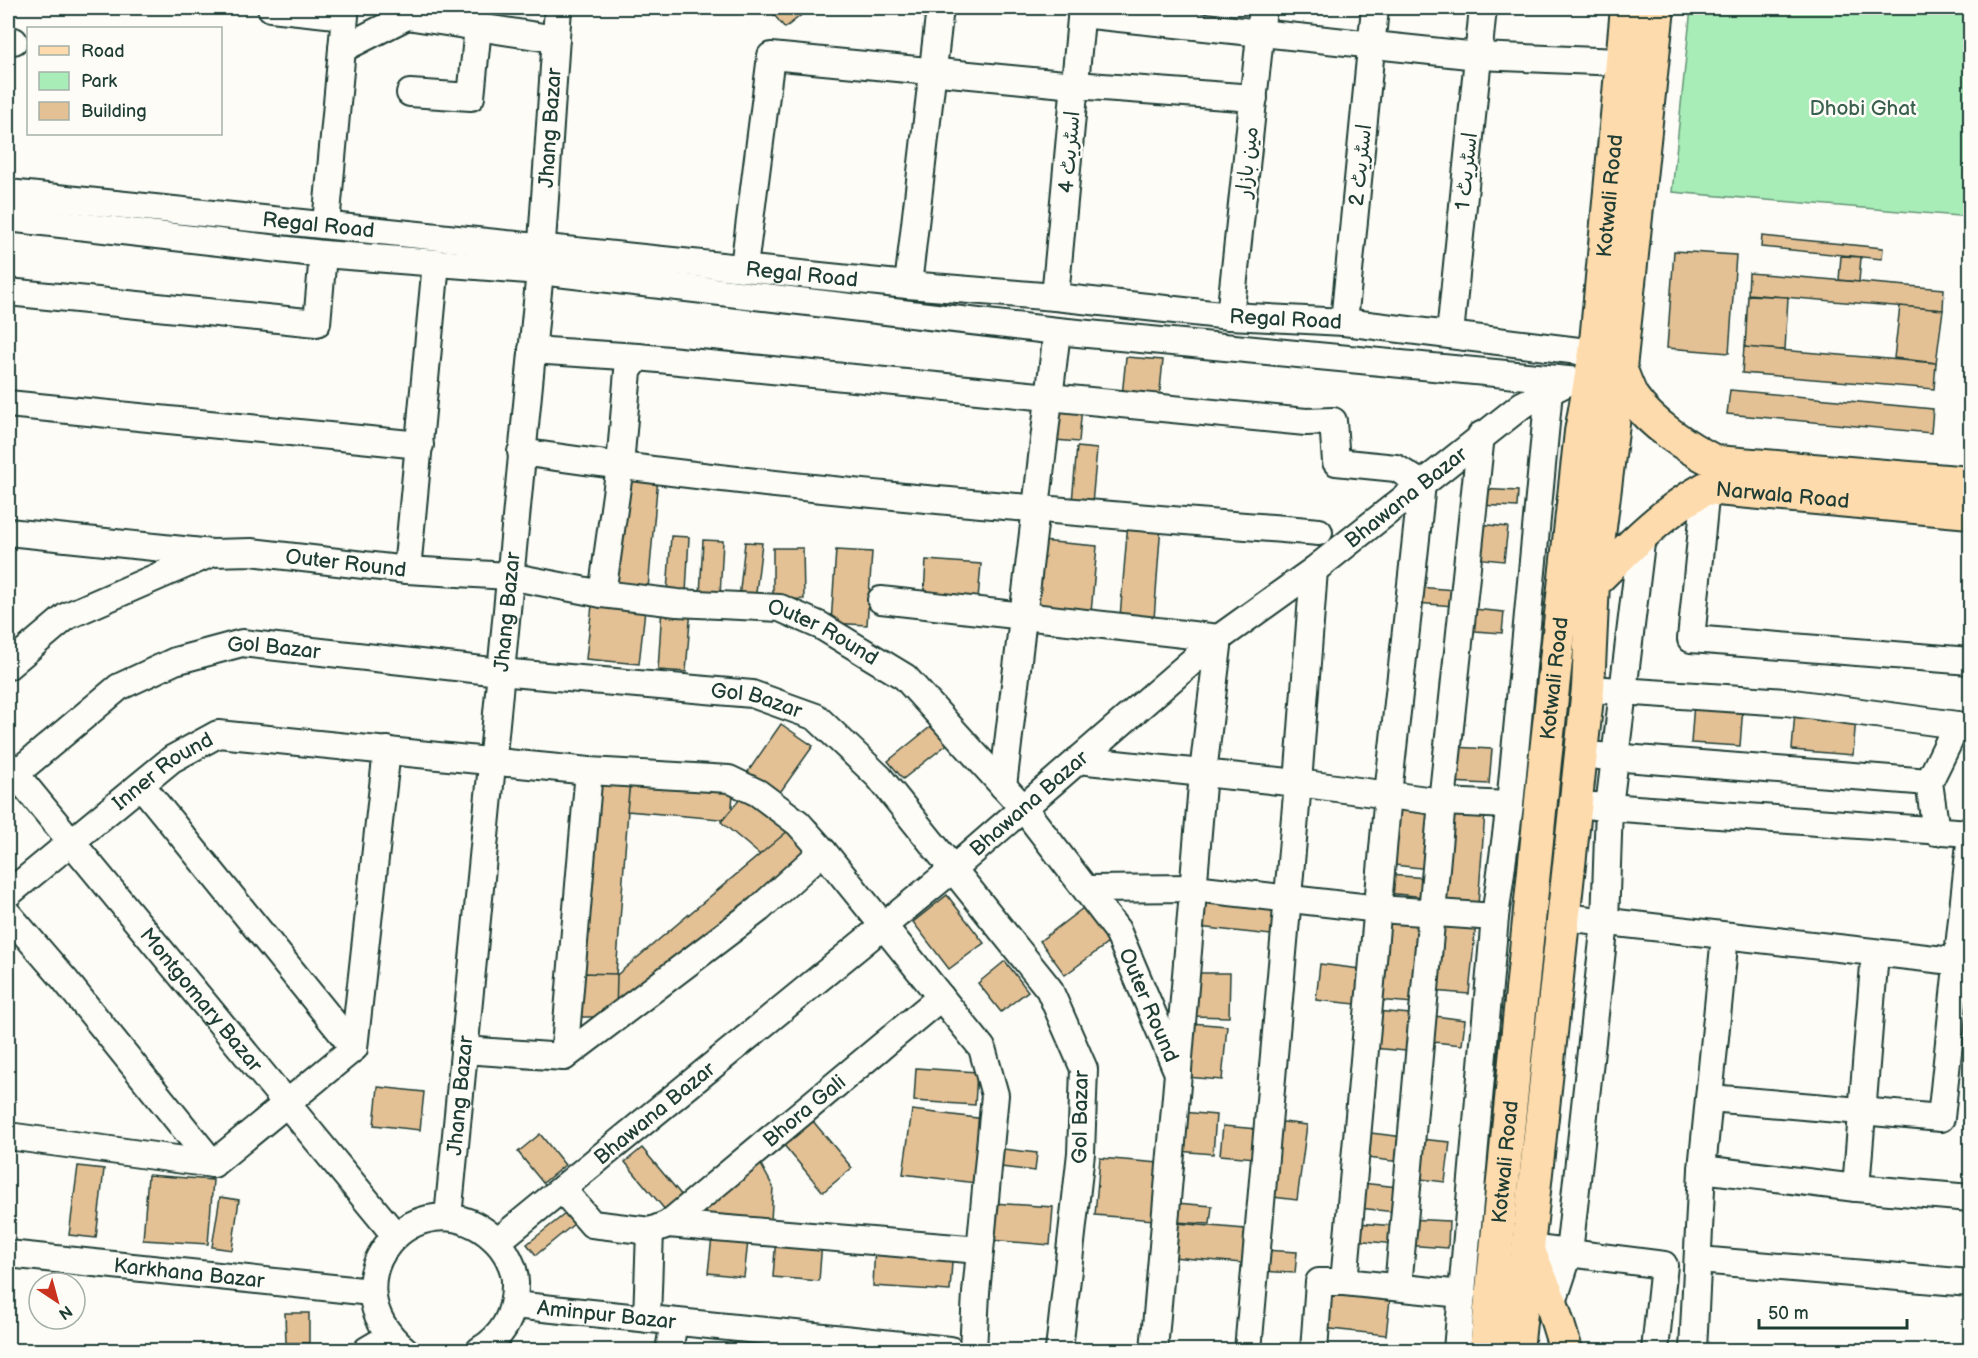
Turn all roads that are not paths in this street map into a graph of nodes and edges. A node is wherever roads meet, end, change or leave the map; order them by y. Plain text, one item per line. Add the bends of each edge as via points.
1 (271, 8) edge
2 (558, 8) edge
3 (940, 8) edge
4 (1263, 8) edge
5 (1375, 8) edge
6 (1483, 8) edge
7 (1627, 8) edge
8 (1658, 8) edge
9 (1081, 11) edge
10 (1148, 15) edge
11 (478, 27) junction
12 (1259, 33) junction
13 (556, 39) junction
14 (1373, 43) junction
15 (342, 49) junction
16 (1478, 56) junction
17 (1620, 62) junction
18 (934, 70) junction
19 (1075, 85) junction
20 (410, 93) dead end
21 (1254, 98) junction
22 (8, 193) edge
23 (8, 218) edge
24 (326, 224) junction
25 (322, 254) junction
26 (540, 260) junction
27 (436, 263) junction
28 (744, 267) junction
29 (908, 285) junction
30 (8, 292) edge
31 (1055, 297) junction
32 (1230, 316) junction
33 (1344, 321) junction
34 (1057, 331) junction
35 (1450, 334) junction
36 (532, 350) junction
37 (638, 357) junction
38 (1585, 375) junction
39 (1048, 396) junction
40 (8, 404) edge
41 (1481, 435) junction
42 (420, 446) junction
43 (521, 452) junction
44 (620, 466) junction
45 (1971, 483) edge
46 (1422, 484) junction
47 (1706, 488) junction
48 (1036, 508) junction
49 (1971, 512) edge
50 (8, 532) edge
51 (1319, 532) dead end
52 (1642, 535) junction
53 (212, 554) junction
54 (407, 570) junction
55 (1314, 570) junction
56 (509, 576) junction
57 (1593, 584) junction
58 (602, 594) junction
59 (881, 600) dead end
60 (1023, 616) junction
61 (1219, 638) junction
62 (1971, 661) edge
63 (8, 666) edge
64 (500, 672) junction
65 (1588, 688) junction
66 (1621, 693) junction
67 (1964, 726) edge
68 (387, 750) junction
69 (1581, 754) junction
70 (1616, 757) junction
71 (1078, 760) junction
72 (492, 761) junction
73 (589, 771) junction
74 (10, 773) edge
75 (1203, 773) junction
76 (1929, 782) junction
77 (1298, 783) junction
78 (141, 785) junction
79 (1003, 786) junction
80 (1388, 795) junction
81 (1442, 802) junction
82 (1576, 805) junction
83 (1510, 806) junction
84 (1609, 807) junction
85 (1024, 809) junction
86 (1936, 832) junction
87 (1971, 833) edge
88 (71, 842) junction
89 (1971, 843) edge
90 (824, 850) junction
91 (953, 869) junction
92 (1194, 888) junction
93 (1086, 889) junction
94 (8, 894) edge
95 (1287, 897) junction
96 (1379, 909) junction
97 (1432, 912) junction
98 (8, 914) edge
99 (1495, 917) junction
100 (1564, 917) junction
101 (1605, 922) junction
102 (883, 927) junction
103 (1725, 936) junction
104 (1875, 953) junction
105 (1964, 962) edge
106 (941, 997) junction
107 (354, 1048) junction
108 (464, 1050) junction
109 (564, 1057) junction
110 (1178, 1073) junction
111 (1710, 1098) junction
112 (286, 1103) junction
113 (1862, 1111) junction
114 (8, 1136) edge
115 (213, 1164) junction
116 (1702, 1169) junction
117 (1856, 1188) junction
118 (561, 1189) junction
119 (1971, 1198) edge
120 (448, 1217) junction
121 (659, 1228) junction
122 (395, 1235) junction
123 (498, 1241) junction
124 (1528, 1248) junction
125 (980, 1250) junction
126 (1569, 1253) junction
127 (8, 1254) edge
128 (1699, 1260) junction
129 (1344, 1282) junction
130 (1971, 1283) edge
131 (1398, 1287) junction
132 (371, 1292) junction
133 (1462, 1294) junction
134 (514, 1305) junction
135 (1552, 1305) junction
136 (647, 1319) junction
137 (674, 1323) junction
138 (397, 1344) edge
139 (489, 1348) edge
140 (367, 1350) edge
141 (669, 1350) edge
142 (950, 1350) edge
143 (973, 1350) edge
144 (1059, 1350) edge
145 (1154, 1350) edge
146 (1248, 1350) edge
147 (1314, 1350) edge
148 (1456, 1350) edge
149 (1486, 1350) edge
150 (1517, 1350) edge
151 (1566, 1350) edge
152 (1655, 1350) edge
153 (1693, 1350) edge

1 - 15 street via 345,16
2 - 13 street, Jhang Bazar
3 - 18 street
4 - 12 street, مین بازار
5 - 14 street, اسٹریٹ 2
6 - 16 street, اسٹریٹ 1
7 - 17 main road, Kotwali Road
8 - 38 main road, Kotwali Road
9 - 10 street
9 - 19 street, اسٹریٹ 4
10 - 12 street
11 - 13 street
11 - 15 street via 407,16
11 - 20 street via 471,97
12 - 14 street
12 - 21 street, مین بازار
13 - 26 street, Jhang Bazar
14 - 16 street
14 - 33 street, اسٹریٹ 2
15 - 24 street
16 - 17 street
16 - 35 street, اسٹریٹ 1
17 - 38 main road, Kotwali Road via 1613,172
18 - 19 street
18 - 28 street via 771,56
18 - 29 street
19 - 21 street
19 - 31 street, اسٹریٹ 4
21 - 32 street, مین بازار
22 - 24 street, Regal Road
23 - 25 street, Regal Road
24 - 26 street, Regal Road
25 - 27 street, Regal Road
25 - 30 street via 317,323
26 - 27 street, Regal Road
26 - 28 street, Regal Road
26 - 34 street, Regal Road
26 - 36 street, Jhang Bazar
27 - 42 street
28 - 29 street, Regal Road
29 - 31 street, Regal Road
31 - 32 street, Regal Road
32 - 33 street, Regal Road
33 - 35 street, Regal Road
34 - 38 street, Regal Road
34 - 39 street
35 - 38 street, Regal Road
36 - 37 street
36 - 43 street, Jhang Bazar
37 - 39 street
37 - 44 street via 628,371
38 - 41 street, Bhawana Bazar via 1522,405
38 - 45 main road via 1634,398 1664,429 1716,462
38 - 57 main road, Kotwali Road
38 - 83 street
38 - 149 main road, Kotwali Road
39 - 46 street via 1306,422 1333,421 1336,462 1396,468
39 - 48 street
40 - 42 street
41 - 46 street, Bhawana Bazar
41 - 81 street
42 - 54 street
43 - 44 street
43 - 56 street, Jhang Bazar
44 - 48 street
44 - 58 street
46 - 55 street, Bhawana Bazar
46 - 80 street
47 - 49 main road, Narwala Road
47 - 52 main road, Narwala Road via 1681,502
47 - 62 street via 1691,639
48 - 51 street
48 - 60 street
50 - 53 street
52 - 57 main road, Narwala Road
52 - 66 street
53 - 54 street, Outer Round via 251,552
53 - 63 street, Outer Round via 67,616
54 - 56 street, Outer Round
55 - 61 street, Bhawana Bazar
55 - 77 street
56 - 58 street, Outer Round
56 - 64 street, Jhang Bazar
57 - 65 main road, Kotwali Road
58 - 79 street, Outer Round via 677,603 780,608 821,626 904,677
59 - 60 street
60 - 61 street
60 - 79 street
61 - 71 street, Bhawana Bazar
61 - 75 street
64 - 72 street, Jhang Bazar
64 - 74 street, Gol Bazar via 242,644 175,660 119,687
64 - 91 street, Gol Bazar via 752,694 816,717 879,777
65 - 66 street
65 - 69 main road, Kotwali Road
66 - 67 street via 1786,702
66 - 70 street
67 - 76 street
68 - 72 street, Inner Round
68 - 78 street, Inner Round via 218,734 172,759
68 - 107 street
69 - 70 street
69 - 82 main road, Kotwali Road
70 - 76 street
70 - 84 street
71 - 75 street
71 - 85 street, Bhawana Bazar
72 - 73 street, Inner Round
72 - 108 street, Jhang Bazar
73 - 90 street, Inner Round via 729,779 758,793 798,823
73 - 109 street
74 - 88 street, Montgomary Bazar
75 - 77 street
75 - 92 street
76 - 86 street
77 - 80 street
77 - 95 street
78 - 88 street, Inner Round
78 - 107 street
79 - 85 street, Outer Round
80 - 81 street
80 - 96 street
81 - 83 street
81 - 97 street
82 - 84 street
82 - 100 main road, Kotwali Road
83 - 99 street
84 - 86 street
84 - 101 street
85 - 91 street, Bhawana Bazar
85 - 93 street, Outer Round
86 - 87 street
88 - 94 street, Inner Round
88 - 112 street, Montgomary Bazar
89 - 105 street
90 - 102 street, Inner Round
90 - 109 street via 759,909
91 - 102 street, Bhawana Bazar
91 - 144 street, Gol Bazar via 1049,989 1084,1070 1081,1153
92 - 93 street
92 - 95 street
92 - 110 street
93 - 110 street, Outer Round via 1117,930
95 - 96 street
95 - 146 street
96 - 97 street
96 - 129 street
97 - 99 street
97 - 131 street
98 - 115 street
99 - 133 street
100 - 101 street
100 - 124 main road, Kotwali Road
101 - 103 street
101 - 126 street
102 - 106 street, Inner Round
102 - 118 street, Bhawana Bazar
103 - 104 street
103 - 111 street
104 - 105 street
104 - 113 street
105 - 113 street via 1941,1118
106 - 121 street, Bhora Gali
106 - 125 street, Inner Round via 982,1048 995,1095
107 - 112 street
108 - 109 street
108 - 120 street, Jhang Bazar
110 - 145 street, Outer Round
111 - 113 street
111 - 116 street
112 - 115 street
112 - 122 street, Montgomary Bazar
113 - 117 street
114 - 115 street
116 - 117 street
116 - 128 street
117 - 119 street
118 - 121 street via 592,1224
118 - 123 street, Bhawana Bazar
120 - 122 street via 411,1225
120 - 123 street via 483,1229
121 - 125 street
121 - 136 street
122 - 132 street via 375,1267
123 - 134 street via 510,1260 516,1282
124 - 126 street
124 - 135 main road
124 - 150 main road, Kotwali Road
125 - 143 street, Inner Round
126 - 135 street
126 - 152 street via 1664,1265
127 - 132 street, Karkhana Bazar
128 - 130 street
128 - 153 street
129 - 131 street
129 - 147 street via 1319,1282
131 - 133 street
132 - 138 street via 378,1321
133 - 148 street
134 - 136 street, Aminpur Bazar
134 - 139 street via 506,1326
135 - 151 main road
136 - 137 street, Aminpur Bazar
137 - 141 street
137 - 142 street, Aminpur Bazar
138 - 140 street

